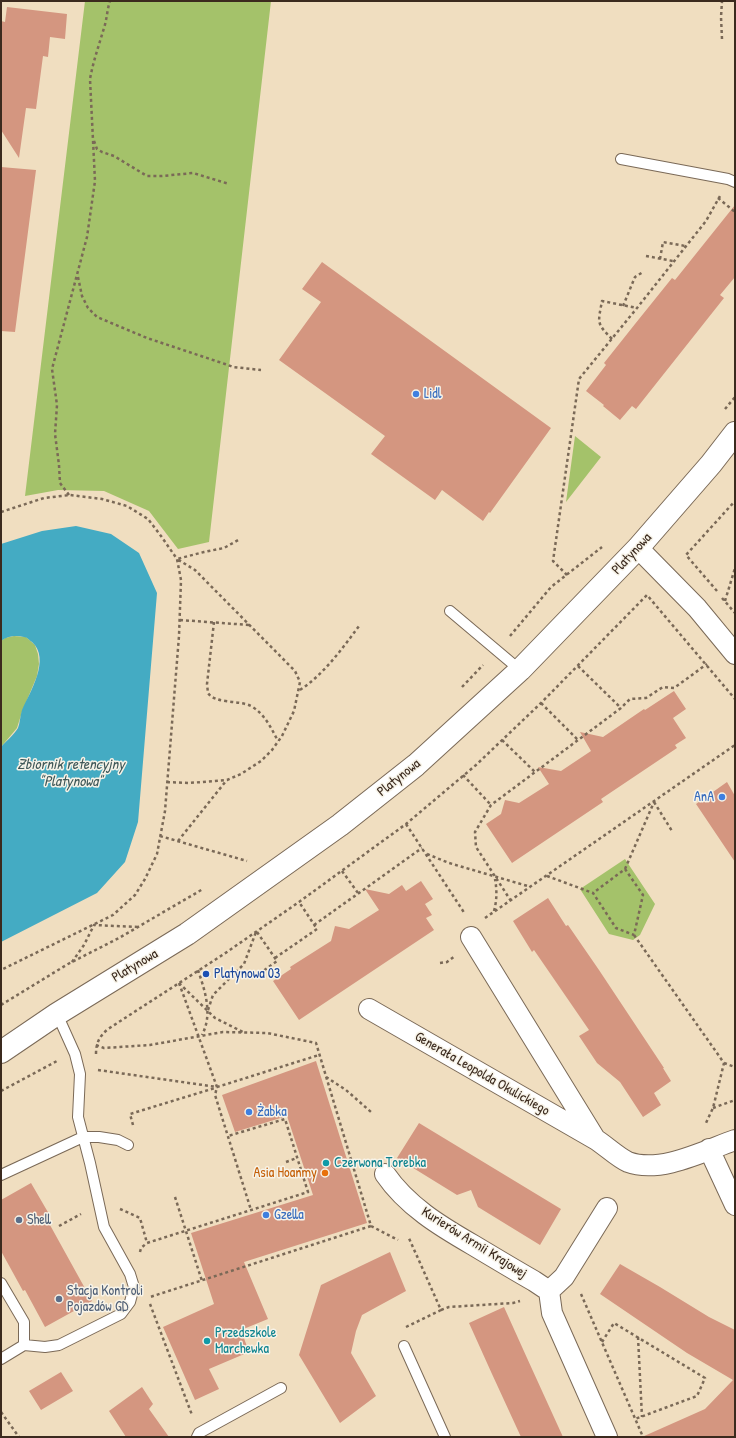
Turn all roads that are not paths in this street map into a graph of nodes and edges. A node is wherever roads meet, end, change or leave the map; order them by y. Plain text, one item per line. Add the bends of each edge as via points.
1 (621, 159) dead end
2 (732, 181) edge
3 (735, 433) edge
4 (638, 548) junction
5 (450, 611) dead end
6 (735, 654) edge
7 (520, 670) junction
8 (470, 928) road end
9 (369, 1009) dead end
10 (57, 1014) junction
11 (1, 1052) edge
12 (83, 1137) junction
13 (595, 1139) junction
14 (735, 1140) edge
15 (128, 1145) dead end
16 (705, 1151) junction
17 (385, 1174) dead end
18 (1, 1175) edge
19 (735, 1205) edge
20 (606, 1208) dead end
21 (1, 1283) edge
22 (549, 1291) junction
23 (24, 1345) junction
24 (404, 1346) road end
25 (1, 1360) edge
26 (281, 1388) dead end
27 (198, 1435) edge
28 (445, 1437) edge
29 (606, 1437) edge

1 - 2 lane
3 - 4 street, Platynowa
4 - 6 street via 697,608
4 - 7 street, Platynowa
5 - 7 lane
7 - 10 street, Platynowa via 416,765 340,825 187,934
8 - 13 street, Generała Leopolda Okulickiego
9 - 13 street, Generała Leopolda Okulickiego
10 - 11 street, Platynowa
10 - 12 lane via 75,1054 80,1074 78,1117
12 - 15 lane via 118,1140
12 - 18 lane
12 - 23 lane via 104,1227 130,1274 134,1287 130,1302 121,1314 59,1345
13 - 16 street, Generała Leopolda Okulickiego via 627,1161 640,1165 670,1164
14 - 16 street, Generała Leopolda Okulickiego
16 - 19 street
17 - 22 street, Kurierów Armii Krajowej via 406,1199 433,1221
20 - 22 street via 564,1277
21 - 23 lane via 24,1322
22 - 29 street via 552,1313
23 - 25 lane
24 - 28 lane
26 - 27 lane

